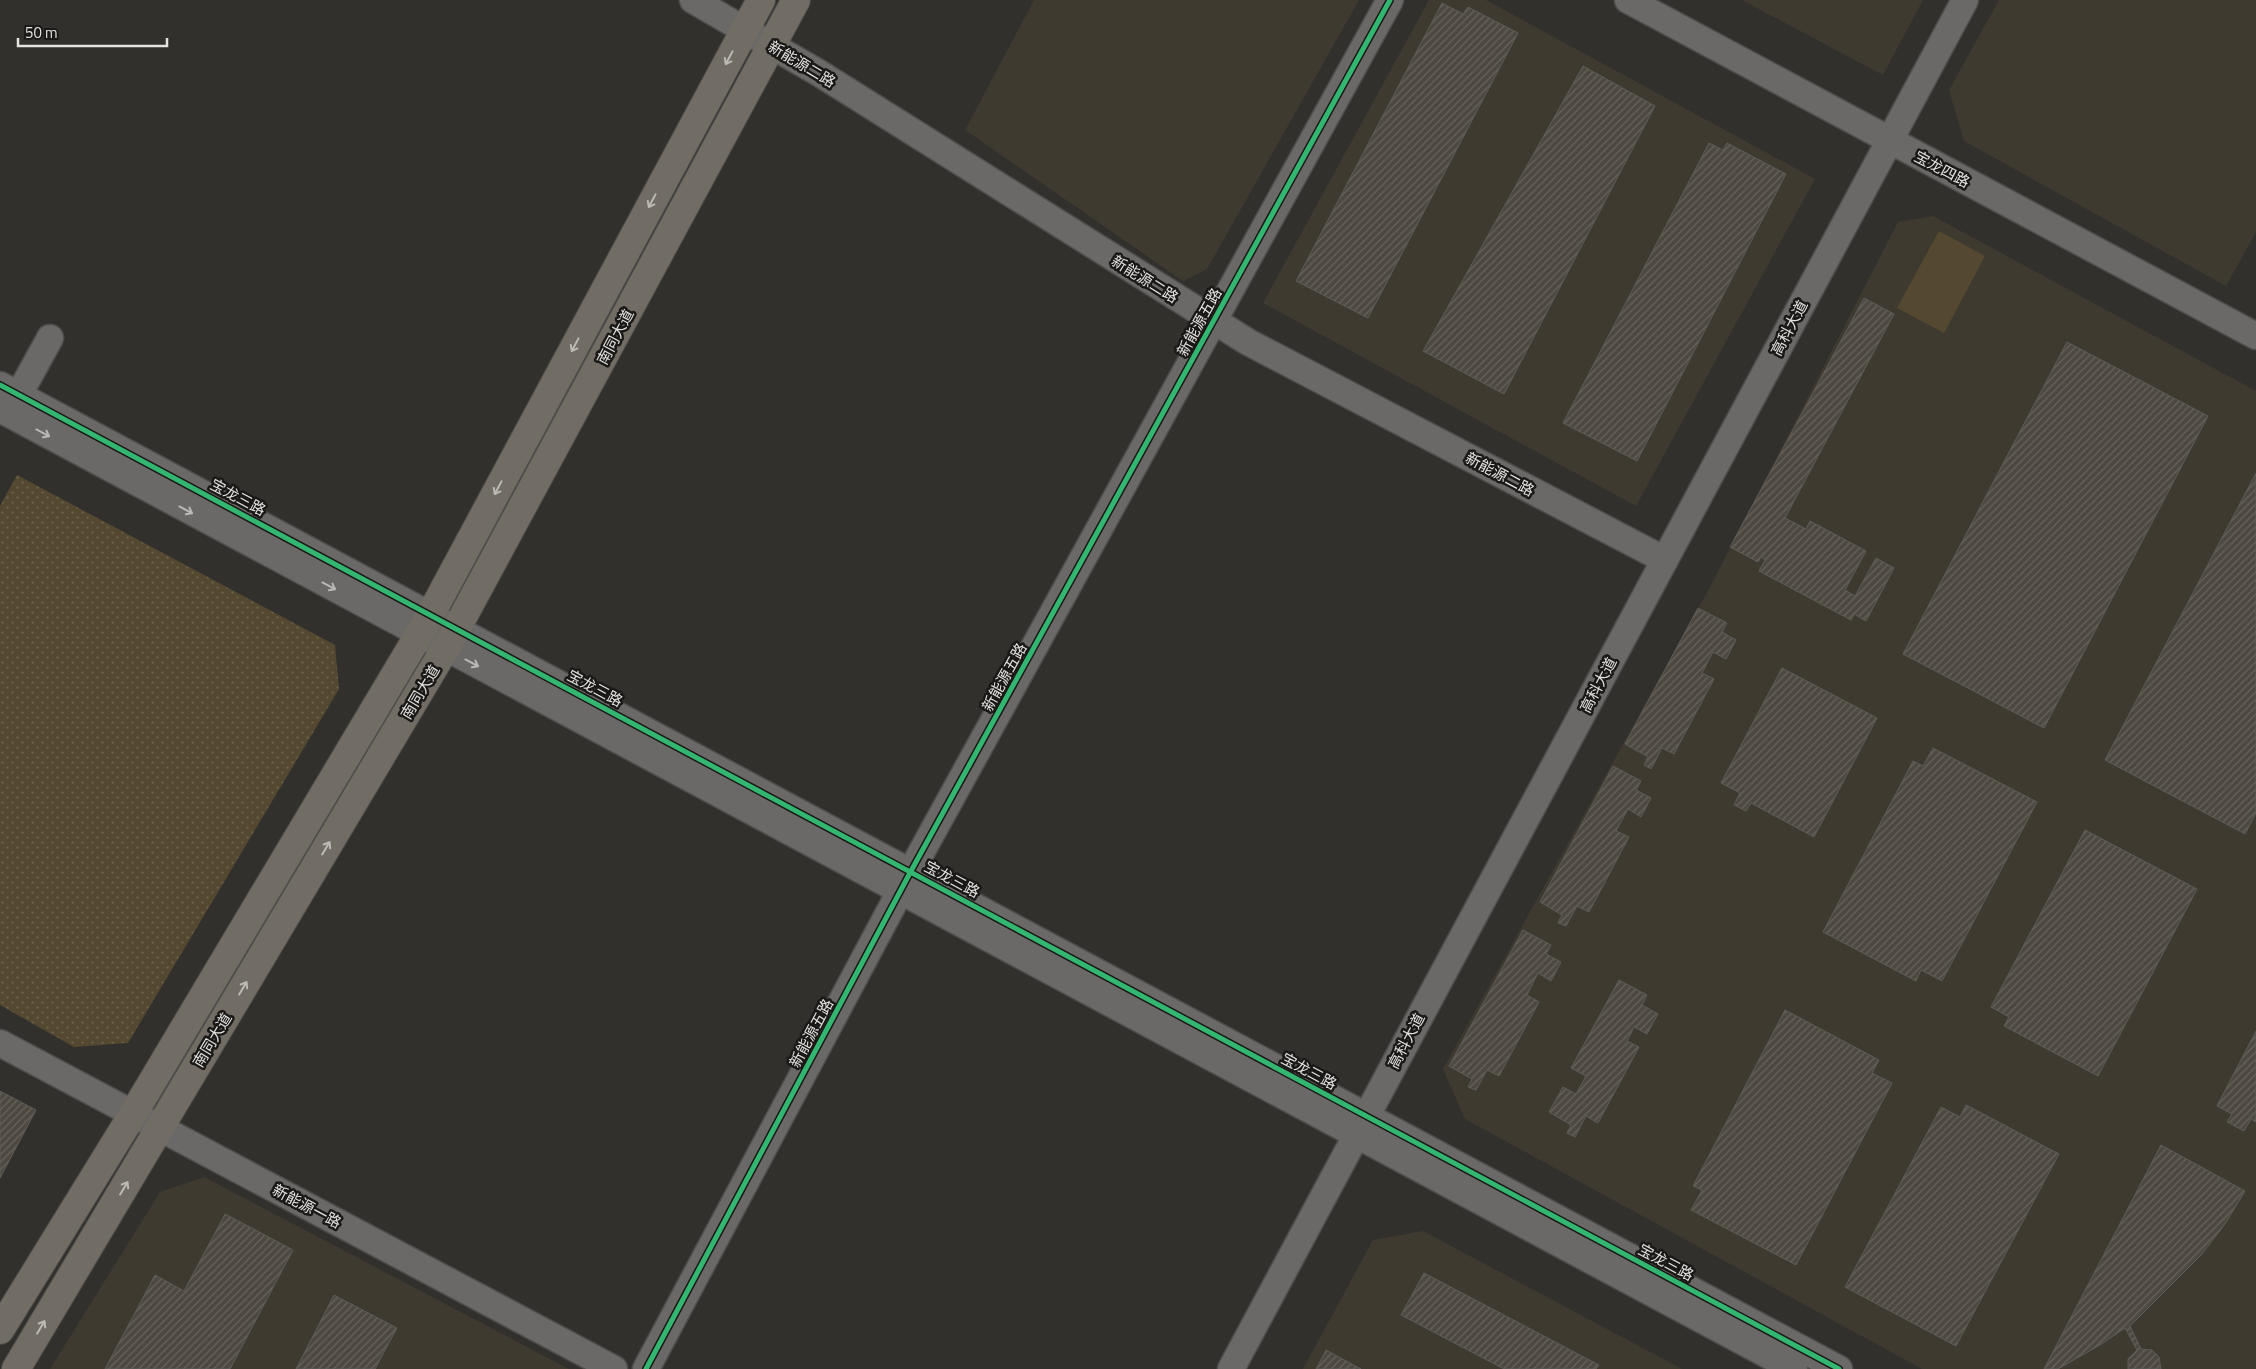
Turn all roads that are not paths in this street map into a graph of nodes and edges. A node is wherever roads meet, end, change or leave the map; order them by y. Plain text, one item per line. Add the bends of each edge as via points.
1 (693, 0) edge
2 (761, 0) edge
3 (796, 0) edge
4 (1390, 0) edge
5 (1628, 0) edge
6 (1965, 0) edge
7 (745, 30) junction
8 (772, 46) junction
9 (1890, 141) junction
10 (1214, 321) junction
11 (2256, 336) edge
12 (50, 338) dead end
13 (6, 407) edge
14 (1665, 560) junction
15 (425, 624) junction
16 (451, 638) junction
17 (906, 882) junction
18 (0, 1043) edge
19 (133, 1114) junction
20 (1361, 1125) junction
21 (160, 1128) junction
22 (0, 1330) edge
23 (16, 1369) edge
24 (614, 1369) edge
25 (646, 1369) edge
26 (1230, 1369) edge
27 (1794, 1369) edge
28 (1839, 1369) edge

1 - 7 street, 新能源二路
2 - 7 main road, 南同大道
3 - 8 main road, 南同大道
4 - 10 street, 新能源五路
5 - 9 street, 宝龙四路
6 - 9 street, 高科大道
7 - 8 street, 新能源二路
7 -> 15 main road, 南同大道
8 - 10 street, 新能源二路
8 - 16 main road, 南同大道
9 - 11 street, 宝龙四路
9 - 14 street, 高科大道
10 - 14 street, 新能源二路 via 1248,342
10 - 17 street, 新能源五路
12 - 13 street
13 - 15 street, 宝龙三路
14 - 20 street, 高科大道
15 - 16 street, 宝龙三路
15 - 19 main road, 南同大道
16 - 17 street, 宝龙三路
21 -> 16 main road, 南同大道
17 - 20 street, 宝龙三路
17 - 25 street, 新能源五路
18 - 19 street, 新能源一路
19 - 21 street, 新能源一路
19 - 22 main road, 南同大道
20 - 26 street, 高科大道
20 - 27 street, 宝龙三路
20 - 28 street, 宝龙三路
23 -> 21 main road, 南同大道
21 - 24 street, 新能源一路

